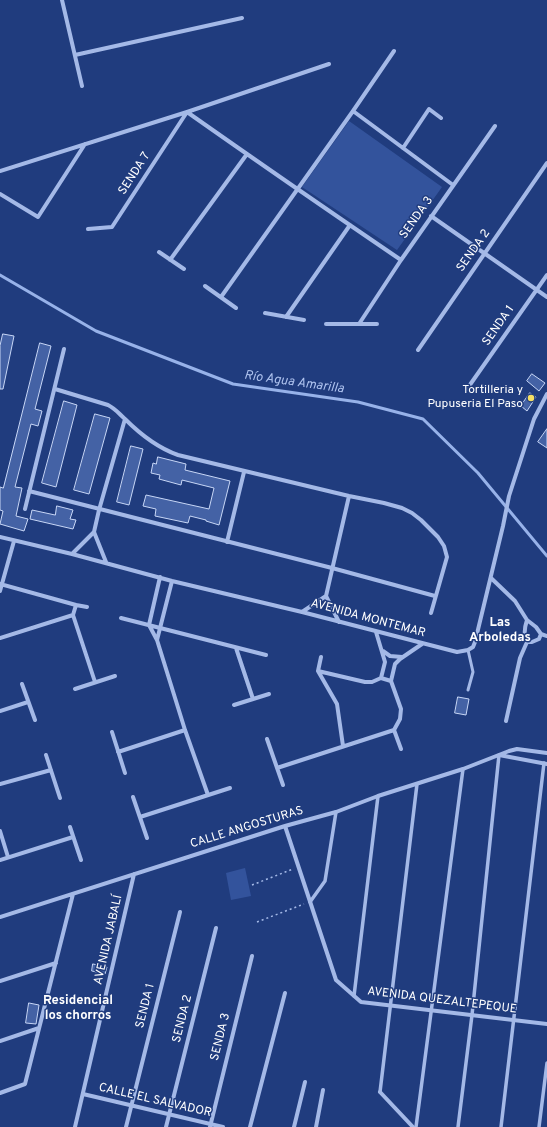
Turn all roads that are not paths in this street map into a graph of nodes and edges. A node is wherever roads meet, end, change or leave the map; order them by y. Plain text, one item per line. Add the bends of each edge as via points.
1 (62, 0) edge
2 (242, 18) dead end
3 (394, 50) dead end
4 (75, 55) junction
5 (329, 64) dead end
6 (82, 86) dead end
7 (353, 111) junction
8 (187, 112) junction
9 (441, 118) dead end
10 (495, 126) dead end
11 (85, 144) junction
12 (403, 148) junction
13 (247, 154) junction
14 (547, 163) edge
15 (0, 172) edge
16 (453, 185) junction
17 (298, 188) junction
18 (0, 194) edge
19 (432, 216) junction
20 (350, 225) junction
21 (88, 229) dead end
22 (159, 252) dead end
23 (485, 253) junction
24 (170, 260) junction
25 (401, 260) junction
26 (184, 270) dead end
27 (547, 275) edge
28 (205, 286) dead end
29 (537, 290) junction
30 (221, 297) junction
31 (547, 297) edge
32 (236, 308) dead end
33 (265, 313) dead end
34 (286, 317) junction
35 (304, 320) dead end
36 (326, 324) dead end
37 (359, 324) junction
38 (377, 324) dead end
39 (64, 348) dead end
40 (418, 350) dead end
41 (55, 389) junction
42 (467, 389) dead end
43 (547, 394) edge
44 (125, 419) junction
45 (244, 472) junction
46 (29, 492) junction
47 (349, 496) junction
48 (25, 509) dead end
49 (99, 510) junction
50 (94, 532) junction
51 (0, 537) edge
52 (14, 541) junction
53 (227, 542) junction
54 (72, 554) junction
55 (106, 562) junction
56 (332, 568) junction
57 (160, 577) junction
58 (491, 578) junction
59 (172, 581) junction
60 (1, 584) edge
61 (0, 591) edge
62 (326, 596) junction
63 (435, 596) junction
64 (76, 605) junction
65 (87, 607) dead end
66 (302, 612) junction
67 (431, 612) dead end
68 (73, 614) junction
69 (121, 618) dead end
70 (527, 620) junction
71 (338, 622) junction
72 (148, 625) junction
73 (160, 628) junction
74 (376, 632) junction
75 (541, 634) junction
76 (547, 636) edge
77 (0, 638) edge
78 (157, 640) junction
79 (527, 642) junction
80 (422, 644) junction
81 (236, 648) junction
82 (468, 650) junction
83 (382, 651) junction
84 (266, 655) dead end
85 (320, 657) dead end
86 (403, 657) junction
87 (318, 671) junction
88 (115, 676) dead end
89 (381, 678) junction
90 (391, 681) junction
91 (95, 682) junction
92 (22, 684) dead end
93 (75, 688) dead end
94 (468, 690) dead end
95 (269, 694) dead end
96 (252, 699) junction
97 (28, 702) junction
98 (234, 705) dead end
99 (0, 711) edge
100 (35, 720) dead end
101 (506, 721) dead end
102 (185, 730) junction
103 (394, 730) junction
104 (112, 732) dead end
105 (267, 739) dead end
106 (343, 746) junction
107 (401, 749) dead end
108 (118, 752) junction
109 (547, 753) edge
110 (46, 755) dead end
111 (499, 755) junction
112 (545, 763) edge
113 (277, 768) junction
114 (463, 769) junction
115 (51, 770) junction
116 (125, 772) dead end
117 (0, 784) edge
118 (417, 784) junction
119 (283, 785) dead end
120 (230, 788) dead end
121 (208, 795) junction
122 (378, 796) junction
123 (133, 797) dead end
124 (60, 798) dead end
125 (336, 812) junction
126 (140, 817) junction
127 (285, 826) junction
128 (70, 827) dead end
129 (0, 831) edge
130 (73, 837) junction
131 (147, 838) dead end
132 (8, 857) junction
133 (0, 860) edge
134 (81, 860) dead end
135 (134, 874) junction
136 (73, 894) junction
137 (310, 902) junction
138 (180, 912) dead end
139 (0, 917) edge
140 (216, 928) dead end
141 (252, 956) dead end
142 (56, 963) junction
143 (0, 981) edge
144 (285, 993) dead end
145 (354, 996) junction
146 (391, 1005) junction
147 (431, 1010) junction
148 (472, 1015) junction
149 (513, 1020) junction
150 (547, 1024) edge
151 (40, 1028) junction
152 (0, 1041) edge
153 (547, 1062) edge
154 (305, 1082) dead end
155 (323, 1090) dead end
156 (380, 1092) joint
157 (0, 1093) edge
158 (83, 1094) junction
159 (131, 1105) junction
160 (170, 1114) junction
161 (210, 1126) edge
162 (76, 1127) edge
163 (126, 1127) edge
164 (166, 1127) edge
165 (223, 1127) edge
166 (250, 1127) edge
167 (294, 1127) edge
168 (316, 1127) edge
169 (415, 1127) edge
170 (458, 1127) edge
171 (501, 1127) edge
172 (539, 1127) edge

1 - 4 street
2 - 4 street
3 - 7 street
4 - 6 street
5 - 8 street
7 - 12 street
7 - 17 street
8 - 11 street
8 - 13 street
8 - 21 street, SENDA 7 via 112,227
9 - 12 street via 429,109
10 - 16 street, SENDA 3
11 - 15 street
11 - 18 street via 38,217
12 - 16 street
13 - 17 street
13 - 24 street
14 - 23 street, SENDA 2
16 - 19 street, SENDA 3
17 - 20 street
17 - 30 street
19 - 23 street
19 - 25 street, SENDA 3
20 - 25 street
20 - 34 street
22 - 24 street
23 - 29 street
23 - 40 street, SENDA 2
24 - 26 street
25 - 37 street, SENDA 3
27 - 29 street, SENDA 1
28 - 30 street
29 - 31 street
29 - 42 street, SENDA 1
30 - 32 street
33 - 34 street
34 - 35 street
36 - 37 street
37 - 38 street
39 - 41 street
41 - 44 street via 116,408
41 - 46 street
43 - 58 street via 534,419 509,496
44 - 45 street via 165,450
44 - 49 street
45 - 47 street
45 - 53 street
46 - 48 street
46 - 49 street
47 - 56 street
47 - 63 street via 402,508 421,520 438,537 447,557
49 - 50 street
49 - 53 street
50 - 54 street
50 - 55 street
51 - 52 street, AVENIDA MONTEMAR
52 - 54 street, AVENIDA MONTEMAR
52 - 60 street
53 - 56 street
54 - 55 street, AVENIDA MONTEMAR
55 - 57 street, AVENIDA MONTEMAR
56 - 62 street
56 - 63 street
57 - 59 street, AVENIDA MONTEMAR
57 - 72 street
58 - 70 street via 515,601
58 - 82 street via 475,642
59 - 66 street, AVENIDA MONTEMAR
59 - 73 street
60 - 61 street
60 - 64 street
62 - 66 street
62 - 71 street
63 - 67 street
64 - 65 street
64 - 68 street
66 - 71 street, AVENIDA MONTEMAR
68 - 77 street
68 - 91 street
69 - 72 street
70 - 75 street
70 - 79 street
71 - 74 street, AVENIDA MONTEMAR
72 - 73 street
72 - 78 street
73 - 78 street
73 - 81 street
74 - 80 street, AVENIDA MONTEMAR
74 - 83 street
75 - 76 street
75 - 79 street via 539,639
78 - 102 street
79 - 101 street via 520,658
80 - 82 street, AVENIDA MONTEMAR via 457,652
80 - 86 street
81 - 84 street
81 - 96 street
82 - 94 lane via 473,672
83 - 86 street via 390,656
83 - 89 street via 386,662
85 - 87 street
86 - 90 street via 395,664
87 - 89 street via 365,682
87 - 106 street via 337,704
88 - 91 street
89 - 90 street
90 - 103 street via 401,709 400,719
91 - 93 street
92 - 97 street
95 - 96 street
96 - 98 street
97 - 99 street
97 - 100 street
102 - 108 street
102 - 121 street
103 - 106 street
103 - 107 street
104 - 108 street
105 - 113 street
106 - 113 street
108 - 116 street
109 - 111 street, CALLE ANGOSTURAS via 517,749
110 - 115 street
111 - 112 street
111 - 114 street, CALLE ANGOSTURAS
111 - 148 street
112 - 149 street
113 - 119 street
114 - 118 street, CALLE ANGOSTURAS
114 - 147 street
115 - 117 street
115 - 124 street
118 - 122 street, CALLE ANGOSTURAS
118 - 146 street
120 - 121 street
121 - 126 street
122 - 125 street, CALLE ANGOSTURAS
122 - 145 street
123 - 126 street
125 - 127 street, CALLE ANGOSTURAS
125 - 137 street via 325,881
126 - 131 street
127 - 135 street, CALLE ANGOSTURAS
127 - 137 street, AVENIDA QUEZALTEPEQUE
128 - 130 street
129 - 132 street
130 - 132 street
130 - 134 street
132 - 133 street
135 - 136 street, CALLE ANGOSTURAS
135 - 158 street, AVENIDA JABALÍ
136 - 139 street, CALLE ANGOSTURAS
136 - 142 street
137 - 145 street, AVENIDA QUEZALTEPEQUE via 336,980
138 - 159 street, SENDA 1
140 - 160 street, SENDA 2
141 - 161 street, SENDA 3
142 - 143 street
142 - 151 street
144 - 166 street
145 - 146 street, AVENIDA QUEZALTEPEQUE via 361,1002
146 - 147 street, AVENIDA QUEZALTEPEQUE
146 - 156 street
147 - 148 street, AVENIDA QUEZALTEPEQUE
147 - 169 street
148 - 149 street, AVENIDA QUEZALTEPEQUE
148 - 170 street
149 - 150 street, AVENIDA QUEZALTEPEQUE
149 - 171 street
151 - 152 street
151 - 157 street via 25,1084
153 - 172 street
154 - 167 street
155 - 168 street
156 - 169 street
158 - 159 street, CALLE EL SALVADOR
158 - 162 street, AVENIDA JABALÍ
159 - 160 street, CALLE EL SALVADOR
159 - 163 street, SENDA 1
160 - 161 street, CALLE EL SALVADOR
160 - 164 street, SENDA 2
161 - 165 street, CALLE EL SALVADOR

